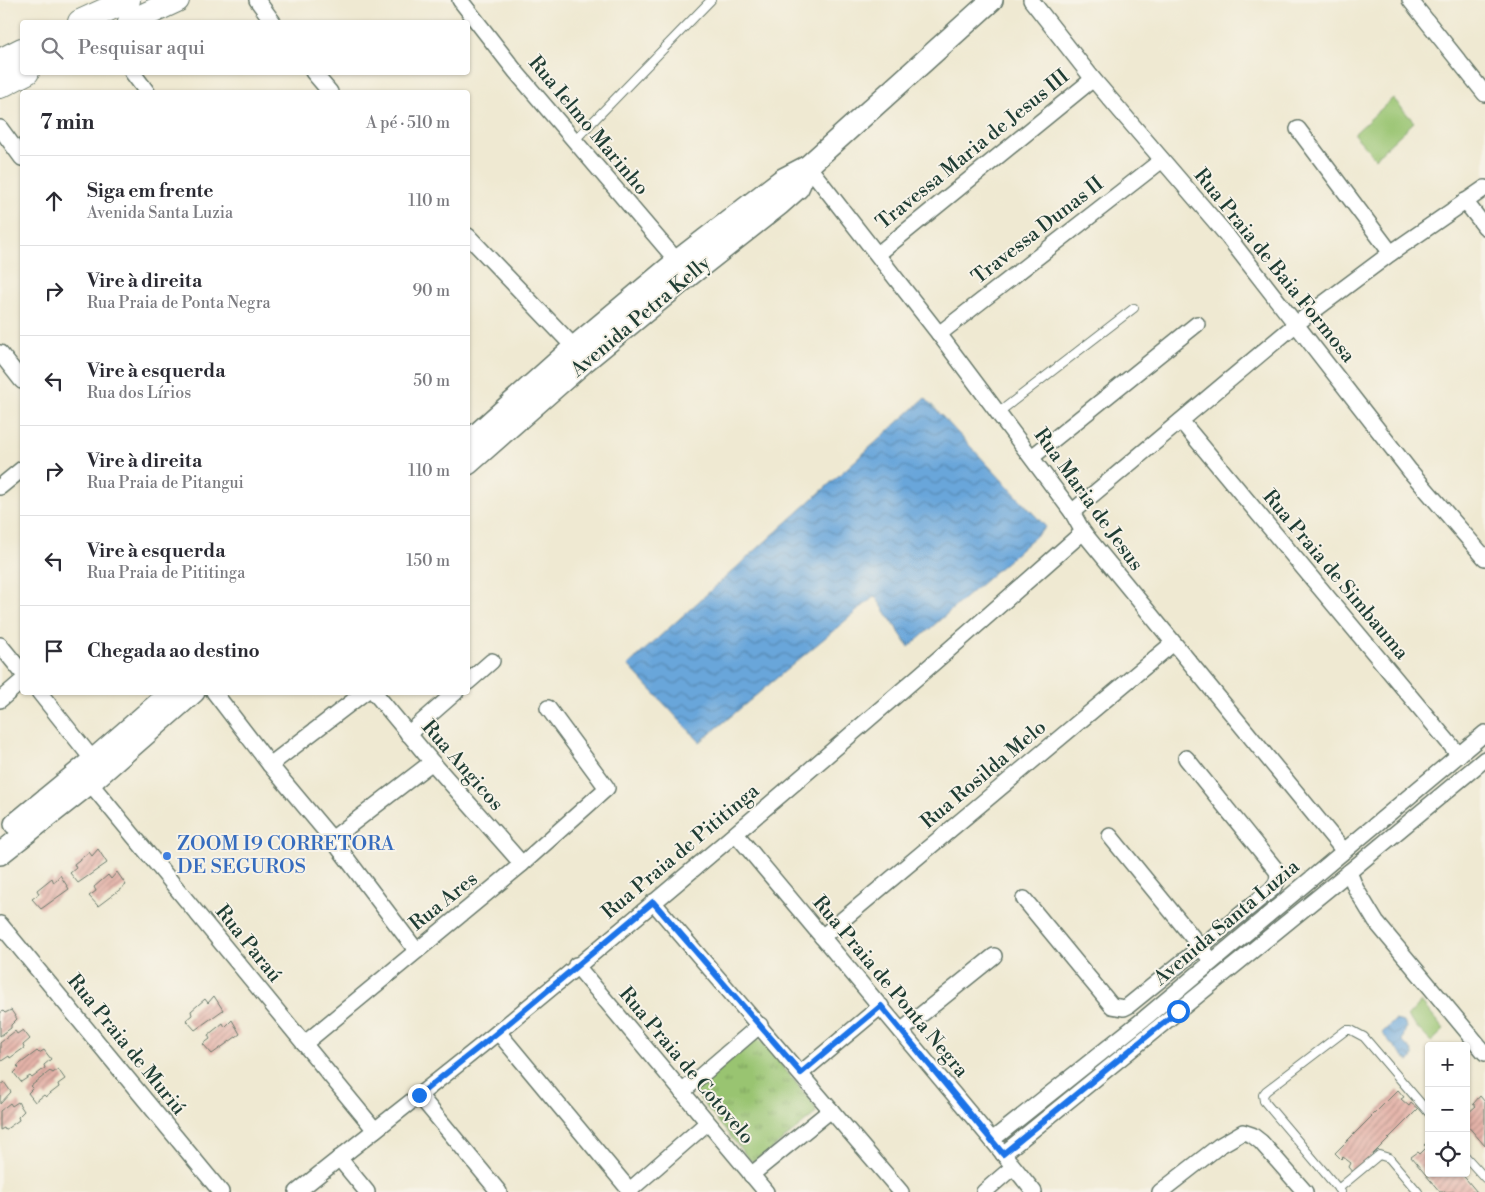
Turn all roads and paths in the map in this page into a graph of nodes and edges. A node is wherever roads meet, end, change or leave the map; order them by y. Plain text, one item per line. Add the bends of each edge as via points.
1 (128, 0) edge
2 (177, 0) edge
3 (256, 0) edge
4 (460, 0) edge
5 (711, 0) edge
6 (992, 0) edge
7 (1031, 0) edge
8 (1410, 0) edge
9 (84, 20) edge
10 (134, 20) edge
11 (271, 20) edge
12 (20, 51) edge
13 (0, 60) edge
14 (21, 75) edge
15 (134, 75) edge
16 (315, 75) edge
17 (1093, 78) junction
18 (0, 86) edge
19 (146, 90) edge
20 (328, 90) edge
21 (1485, 94) edge
22 (0, 128) edge
23 (1298, 129) dead end
24 (574, 141) junction
25 (20, 155) edge
26 (1162, 160) junction
27 (808, 166) junction
28 (1485, 188) edge
29 (1465, 201) junction
30 (1485, 227) edge
31 (470, 238) edge
32 (1392, 253) junction
33 (878, 254) junction
34 (683, 268) junction
35 (1134, 308) dead end
36 (1197, 324) dead end
37 (1296, 324) junction
38 (940, 334) junction
39 (574, 347) junction
40 (0, 353) edge
41 (20, 378) edge
42 (998, 413) junction
43 (1181, 421) junction
44 (470, 440) edge
45 (1032, 457) junction
46 (470, 462) edge
47 (20, 471) edge
48 (0, 487) edge
49 (1072, 512) junction
50 (1082, 532) junction
51 (1485, 558) edge
52 (1172, 644) junction
53 (0, 645) edge
54 (492, 660) dead end
55 (20, 670) edge
56 (470, 680) edge
57 (20, 684) edge
58 (41, 695) edge
59 (168, 695) edge
60 (191, 695) edge
61 (216, 695) edge
62 (361, 695) edge
63 (376, 695) edge
64 (453, 695) edge
65 (0, 700) edge
66 (548, 708) dead end
67 (1485, 733) edge
68 (408, 734) junction
69 (1459, 755) junction
70 (1186, 758) dead end
71 (94, 760) junction
72 (1485, 760) edge
73 (432, 762) junction
74 (270, 764) junction
75 (90, 783) junction
76 (736, 834) junction
77 (0, 836) edge
78 (1110, 836) dead end
79 (332, 838) junction
80 (1344, 851) junction
81 (0, 854) edge
82 (522, 864) junction
83 (1349, 872) junction
84 (1024, 900) dead end
85 (653, 902) junction
86 (0, 924) edge
87 (822, 937) junction
88 (1201, 947) junction
89 (416, 950) junction
90 (994, 956) dead end
91 (1212, 961) junction
92 (576, 965) junction
93 (881, 1006) junction
94 (760, 1025) junction
95 (901, 1030) junction
96 (498, 1032) junction
97 (304, 1044) junction
98 (1485, 1053) edge
99 (801, 1073) junction
100 (682, 1092) junction
101 (419, 1095) junction
102 (1425, 1108) edge
103 (831, 1110) junction
104 (707, 1123) junction
105 (374, 1130) junction
106 (992, 1140) junction
107 (1003, 1154) junction
108 (339, 1158) junction
109 (1470, 1161) edge
110 (1013, 1166) junction
111 (751, 1175) junction
112 (1485, 1178) edge
113 (631, 1191) edge
114 (1340, 1191) edge
115 (221, 1192) edge
116 (297, 1192) edge
117 (367, 1192) edge
118 (499, 1192) edge
119 (766, 1192) edge
120 (901, 1192) edge
121 (984, 1192) edge
122 (1034, 1192) edge
123 (1160, 1192) edge
124 (1305, 1192) edge
125 (1418, 1192) edge

1 - 9 main road
2 - 10 main road
3 - 11 street
4 - 24 street, Rua Ielmo Marinho
5 - 24 lane
6 - 27 street, Avenida Petra Kelly
7 - 17 street, Rua Praia de Baia Formosa
8 - 21 street
12 - 13 main road
14 - 18 main road
15 - 19 street
16 - 20 street
17 - 26 street, Rua Praia de Baia Formosa
17 - 33 street, Travessa Maria de Jesus III
22 - 25 street
23 - 32 street
24 - 34 street, Rua Ielmo Marinho
26 - 37 street, Rua Praia de Baia Formosa via 1225,233
26 - 38 street, Travessa Dunas II
27 - 33 street, Rua Maria de Jesus
27 - 34 street, Avenida Petra Kelly via 783,179
28 - 29 street
29 - 30 street
29 - 32 street
31 - 39 street
32 - 37 street
33 - 38 street, Rua Maria de Jesus
34 - 39 street, Avenida Petra Kelly
34 - 46 street, Avenida Petra Kelly via 583,363
35 - 42 lane
36 - 45 street
37 - 43 street
37 - 51 street, Rua Praia de Baia Formosa via 1410,471
38 - 42 street, Rua Maria de Jesus
39 - 44 street, Avenida Petra Kelly
40 - 41 street
42 - 45 street, Rua Maria de Jesus
43 - 49 street
43 - 69 street, Rua Praia de Simbauma
45 - 49 street, Rua Maria de Jesus
47 - 48 street
49 - 50 street, Rua Maria de Jesus
50 - 52 street, Rua Maria de Jesus
50 - 76 street, Rua Praia de Pititinga
52 - 80 street, Rua Maria de Jesus
52 - 87 street, Rua Rosilda Melo
53 - 55 street
54 - 56 street
57 - 65 street
58 - 71 street
59 - 71 street
60 - 75 street
61 - 74 street
62 - 74 street
63 - 68 street, Rua Angicos
64 - 68 street
66 - 82 street, Rua Ares via 607,788
67 - 69 street, Avenida Santa Luzia
68 - 73 street, Rua Angicos
69 - 80 street, Avenida Santa Luzia
70 - 88 street via 1277,871 1278,877 1272,889
71 - 77 street
72 - 83 street, Avenida Santa Luzia
73 - 79 street
73 - 82 street, Rua Angicos
74 - 79 street
75 - 81 street
75 - 97 street, Rua Paraú
76 - 85 street, Rua Praia de Pititinga
76 - 87 street, Rua Praia de Ponta Negra
78 - 88 street
79 - 89 street
80 - 91 street, Avenida Santa Luzia
82 - 89 street, Rua Ares
83 - 98 street via 1376,922
83 - 107 street, Avenida Santa Luzia
84 - 88 street via 1112,1006 1118,1008 1128,1006
85 - 92 street, Rua Praia de Pititinga
85 - 94 street
86 - 115 street, Rua Praia de Muriú
87 - 93 street, Rua Praia de Ponta Negra
88 - 91 street
89 - 97 street, Rua Ares
90 - 95 street
91 - 106 street, Avenida Santa Luzia
92 - 96 street, Rua Praia de Pititinga
92 - 100 street, Rua Praia de Cotovelo
93 - 95 street, Rua Praia de Ponta Negra
93 - 99 street
94 - 99 street
94 - 100 street
95 - 106 street, Rua Praia de Ponta Negra
96 - 101 street, Rua Praia de Pititinga
96 - 113 street
97 - 105 street, Rua Paraú
99 - 103 street
100 - 104 street, Rua Praia de Cotovelo
101 - 105 street, Rua Praia de Pititinga
101 - 118 street
102 - 114 lane via 1364,1037 1351,1030 1346,1030 1266,1091 1264,1101
103 - 111 street
103 - 120 street
104 - 111 street, Rua Praia de Cotovelo
104 - 113 street
105 - 108 street, Rua Praia de Pititinga
106 - 107 street, Rua Praia de Ponta Negra
107 - 110 street, Rua Praia de Ponta Negra
108 - 116 street, Rua Praia de Pititinga
108 - 117 street
109 - 112 lane
110 - 121 street
110 - 122 street, Rua Praia de Ponta Negra
111 - 119 street, Rua Praia de Cotovelo
114 - 125 lane via 1379,1155 1389,1158
123 - 124 street via 1219,1146 1243,1132 1252,1135 1272,1152

